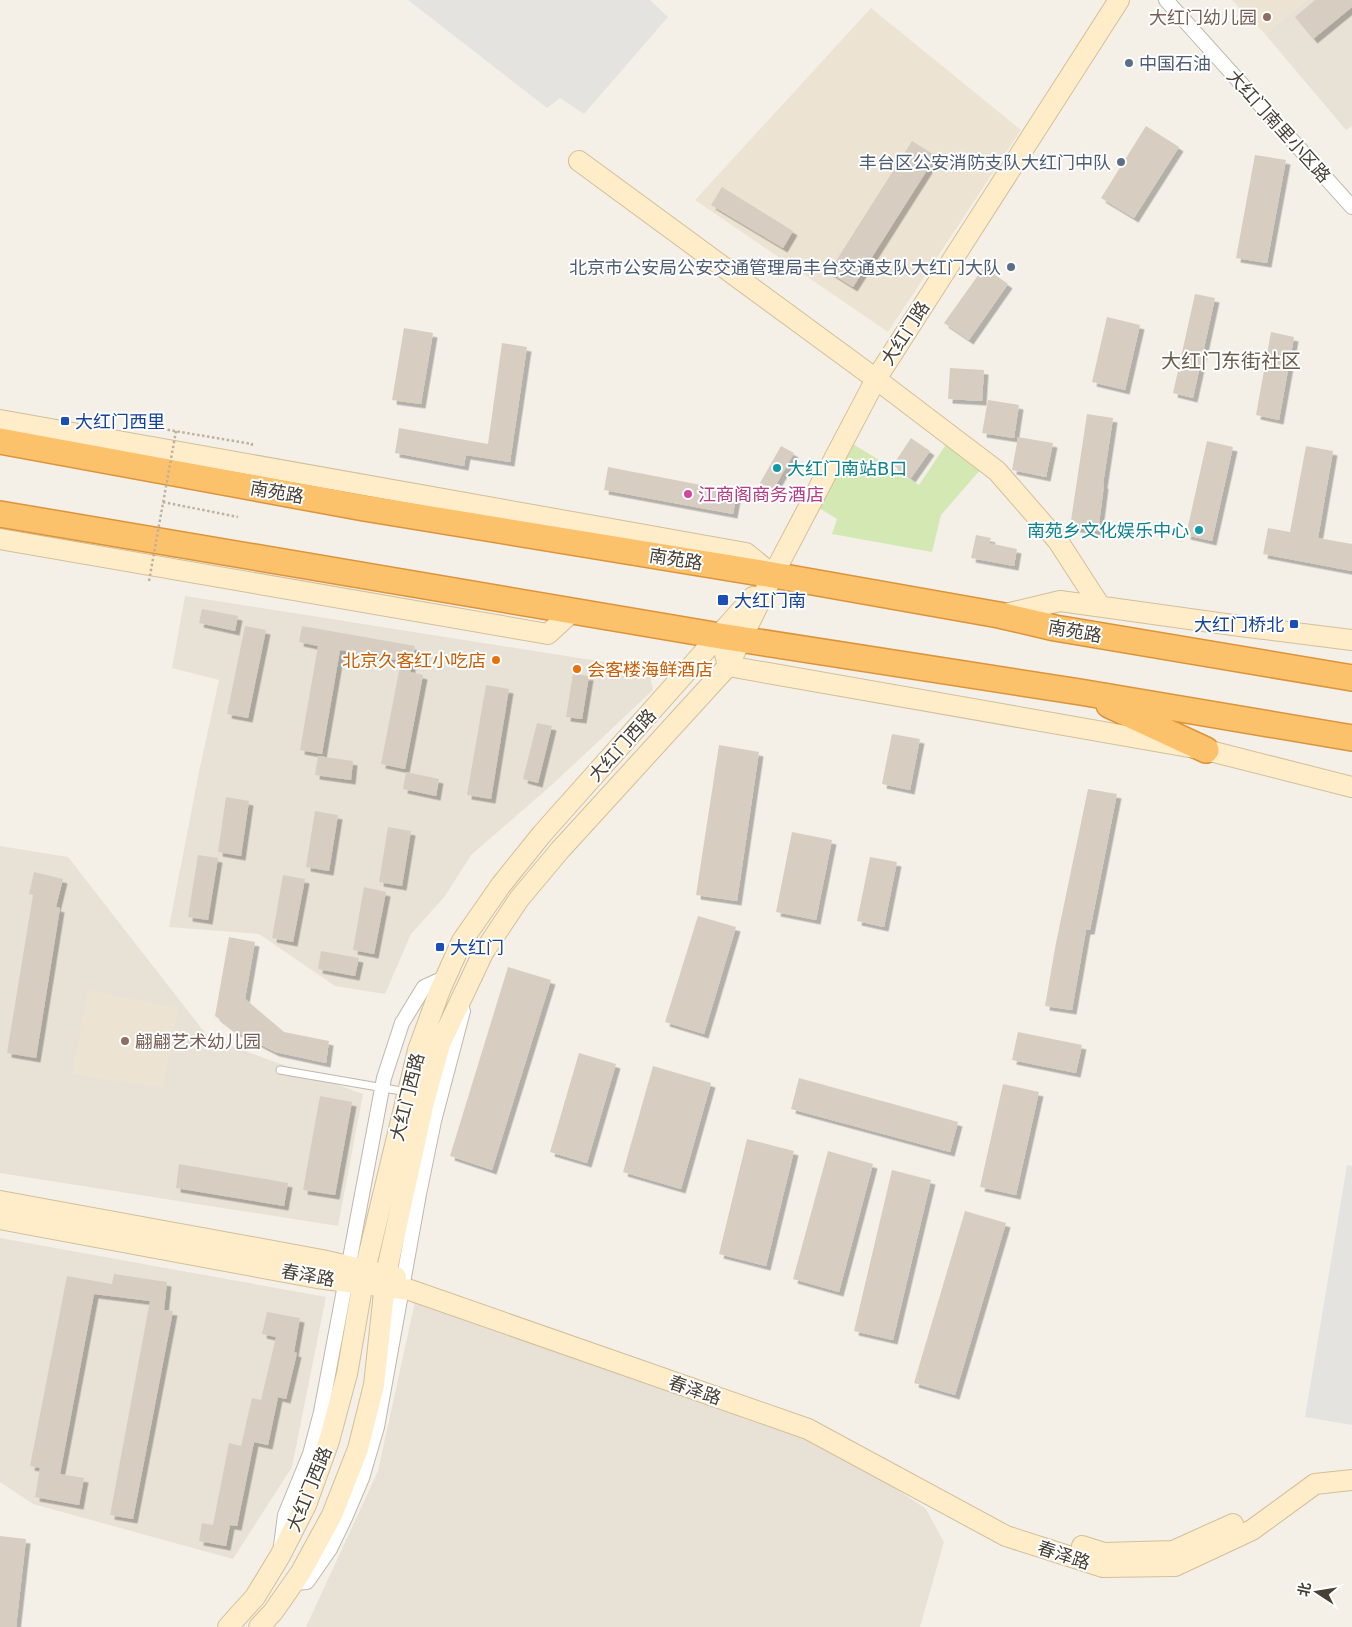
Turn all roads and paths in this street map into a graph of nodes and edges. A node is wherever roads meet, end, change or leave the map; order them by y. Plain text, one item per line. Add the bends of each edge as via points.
1 (1119, 0) edge
2 (1166, 0) edge
3 (578, 161) dead end
4 (1352, 207) edge
5 (876, 380) junction
6 (0, 420) edge
7 (134, 424) dead end
8 (176, 431) junction
9 (0, 441) edge
10 (252, 444) dead end
11 (293, 472) junction
12 (163, 502) junction
13 (364, 508) junction
14 (0, 514) edge
15 (238, 517) dead end
16 (0, 539) edge
17 (773, 574) junction
18 (149, 581) dead end
19 (1100, 606) junction
20 (573, 611) junction
21 (998, 615) junction
22 (730, 637) junction
23 (1352, 640) edge
24 (728, 666) junction
25 (1352, 678) edge
26 (1080, 692) junction
27 (1352, 738) edge
28 (1206, 750) junction
29 (1352, 787) edge
30 (446, 977) junction
31 (280, 1070) dead end
32 (382, 1089) junction
33 (407, 1092) junction
34 (0, 1201) edge
35 (0, 1219) edge
36 (356, 1276) junction
37 (394, 1282) junction
38 (1352, 1468) edge
39 (1352, 1480) edge
40 (228, 1627) edge
41 (259, 1627) edge

1 - 5 street, 大红门路
2 - 4 street, 大红门南里小区路
3 - 5 street
5 - 17 street, 大红门路
5 - 19 street via 997,471 1058,540
6 - 11 street
7 - 8 path
8 - 10 path
8 - 12 path, bridge
9 - 13 highway, 南苑路
11 - 13 street
11 - 17 street via 746,553
12 - 15 path
12 - 18 path, bridge
13 - 17 highway, 南苑路
14 - 20 highway
16 - 20 street via 548,634
17 - 21 highway, 南苑路
17 - 22 street, 大红门路
19 - 21 street via 1060,601
19 - 23 street
20 - 22 highway
21 - 25 highway, 南苑路 via 1055,628
22 - 24 street
22 - 26 highway
22 - 30 street, 大红门西路 via 542,834 462,941
24 - 28 street
24 - 37 street, 大红门西路 via 560,850 519,899 482,953 440,1044 424,1102
26 - 27 highway
26 - 28 highway
28 - 29 street
30 - 32 street via 424,987 402,1023
30 - 33 street, 大红门西路 via 418,1050
31 - 32 lane
32 - 33 lane
32 - 36 street
33 - 36 street, 大红门西路
34 - 36 street, 春泽路 via 322,1260
35 - 36 street, 春泽路 via 317,1278
36 - 37 street, 春泽路
36 - 40 street, 大红门西路 via 347,1374 329,1441 306,1506 255,1597
37 - 38 street, 春泽路 via 618,1348 812,1420 1010,1523 1104,1554 1173,1551 1246,1518 1308,1474
37 - 39 street, 春泽路 via 428,1297 808,1429 1006,1536 1103,1567 1175,1566 1252,1530 1315,1484
37 - 41 street, 大红门西路 via 374,1385 370,1427 358,1449 360,1460 301,1572

